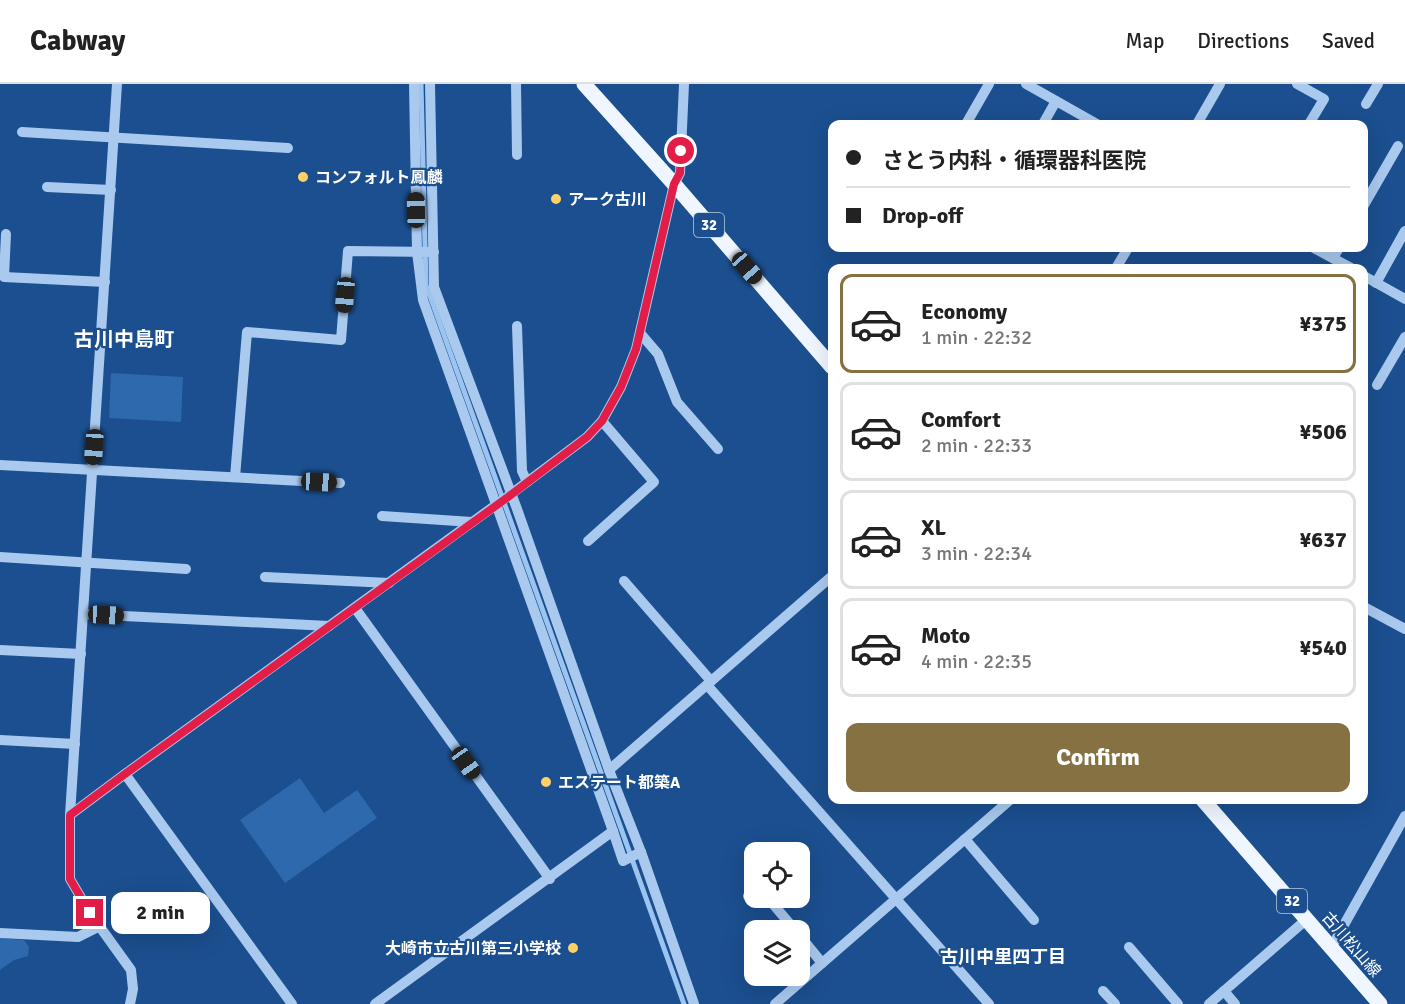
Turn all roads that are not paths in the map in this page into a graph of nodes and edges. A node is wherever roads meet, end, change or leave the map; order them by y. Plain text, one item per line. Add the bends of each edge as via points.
1 (117, 84) edge
2 (414, 84) edge
3 (430, 84) edge
4 (516, 84) edge
5 (584, 84) edge
6 (684, 84) edge
7 (989, 84) edge
8 (1026, 84) edge
9 (1220, 84) edge
10 (1297, 84) edge
11 (1378, 84) edge
12 (1038, 87) edge
13 (1056, 101) junction
14 (1366, 104) dead end
15 (968, 120) edge
16 (1045, 120) edge
17 (1090, 120) edge
18 (1199, 120) edge
19 (1311, 120) edge
20 (21, 132) dead end
21 (114, 138) junction
22 (1398, 146) dead end
23 (288, 148) dead end
24 (517, 155) dead end
25 (674, 184) junction
26 (47, 187) dead end
27 (111, 189) junction
28 (1368, 198) edge
29 (1405, 231) edge
30 (6, 234) dead end
31 (425, 252) junction
32 (1320, 252) edge
33 (1335, 263) edge
34 (1368, 278) edge
35 (105, 282) junction
36 (1376, 283) junction
37 (1405, 299) edge
38 (517, 326) dead end
39 (640, 333) junction
40 (1405, 337) edge
41 (828, 362) edge
42 (1377, 385) dead end
43 (602, 421) junction
44 (718, 449) dead end
45 (486, 450) junction
46 (0, 465) edge
47 (92, 471) junction
48 (236, 477) junction
49 (527, 482) junction
50 (340, 483) dead end
51 (504, 500) junction
52 (381, 516) dead end
53 (472, 522) junction
54 (588, 541) dead end
55 (0, 557) edge
56 (87, 563) junction
57 (186, 569) dead end
58 (265, 577) dead end
59 (828, 579) edge
60 (624, 581) dead end
61 (389, 583) junction
62 (355, 608) junction
63 (1368, 609) edge
64 (83, 614) junction
65 (329, 626) junction
66 (1405, 629) edge
67 (0, 650) edge
68 (81, 654) junction
69 (709, 683) junction
70 (0, 740) edge
71 (75, 744) junction
72 (609, 770) junction
73 (125, 774) junction
74 (996, 804) edge
75 (1206, 804) edge
76 (70, 815) junction
77 (1405, 816) edge
78 (613, 831) junction
79 (965, 839) junction
80 (634, 855) junction
81 (550, 879) junction
82 (897, 898) junction
83 (776, 908) edge
84 (1307, 919) junction
85 (787, 920) edge
86 (1034, 920) dead end
87 (100, 926) junction
88 (0, 933) edge
89 (1129, 947) dead end
90 (810, 948) edge
91 (1331, 948) junction
92 (822, 963) junction
93 (1224, 991) junction
94 (1103, 992) dead end
95 (130, 1004) edge
96 (292, 1004) edge
97 (375, 1004) edge
98 (694, 1004) edge
99 (775, 1004) edge
100 (989, 1004) edge
101 (1115, 1004) edge
102 (1178, 1004) edge
103 (1209, 1004) edge
104 (1234, 1004) edge
105 (1380, 1004) edge

1 - 21 street
2 - 31 street
3 - 31 street
4 - 24 street
5 - 25 main road, 32
6 - 25 street via 680,173
7 - 15 street
8 - 12 street
9 - 18 street
10 - 19 street via 1323,99
11 - 14 street
12 - 13 street
13 - 16 street
13 - 17 street
20 - 21 street
21 - 23 street
21 - 27 street
22 - 28 street
25 - 39 street
25 - 41 main road, 32
26 - 27 street
27 - 35 street
29 - 36 street
30 - 35 street via 4,277
31 - 45 street
31 - 45 street via 423,300
31 - 48 street via 348,251 341,339 247,332
32 - 33 street
34 - 36 street
35 - 47 street
36 - 37 street
38 - 49 street via 522,471
39 - 43 street via 621,387
39 - 44 street via 658,354 677,402
40 - 42 street
43 - 49 street
43 - 54 street via 654,482
45 - 51 street
45 - 51 street
46 - 47 street
47 - 48 street
47 - 56 street
48 - 50 street
49 - 51 street
51 - 53 street
51 - 72 street
51 - 78 street
52 - 53 street
53 - 61 street
55 - 56 street
56 - 57 street
56 - 64 street
58 - 61 street
59 - 69 street
60 - 69 street
61 - 62 street
62 - 65 street
62 - 81 street
63 - 66 street
64 - 65 street
64 - 68 street
65 - 73 street
67 - 68 street
68 - 71 street
69 - 72 street
69 - 82 street
70 - 71 street
71 - 76 street
72 - 80 street
73 - 76 street
73 - 96 street
74 - 79 street
75 - 84 main road, 古川松山線 / 32
76 - 87 street via 70,879
77 - 91 street
78 - 80 street via 623,861
78 - 81 street
79 - 82 street
79 - 86 street
80 - 98 street
81 - 97 street
82 - 92 street
82 - 100 street
83 - 85 street
84 - 91 main road, 古川松山線 / 32
84 - 93 street
87 - 88 street via 78,936
87 - 95 street via 131,970
89 - 102 street
90 - 92 street
91 - 105 main road, 古川松山線 / 32
92 - 99 street
93 - 103 street
93 - 104 street
94 - 101 street

